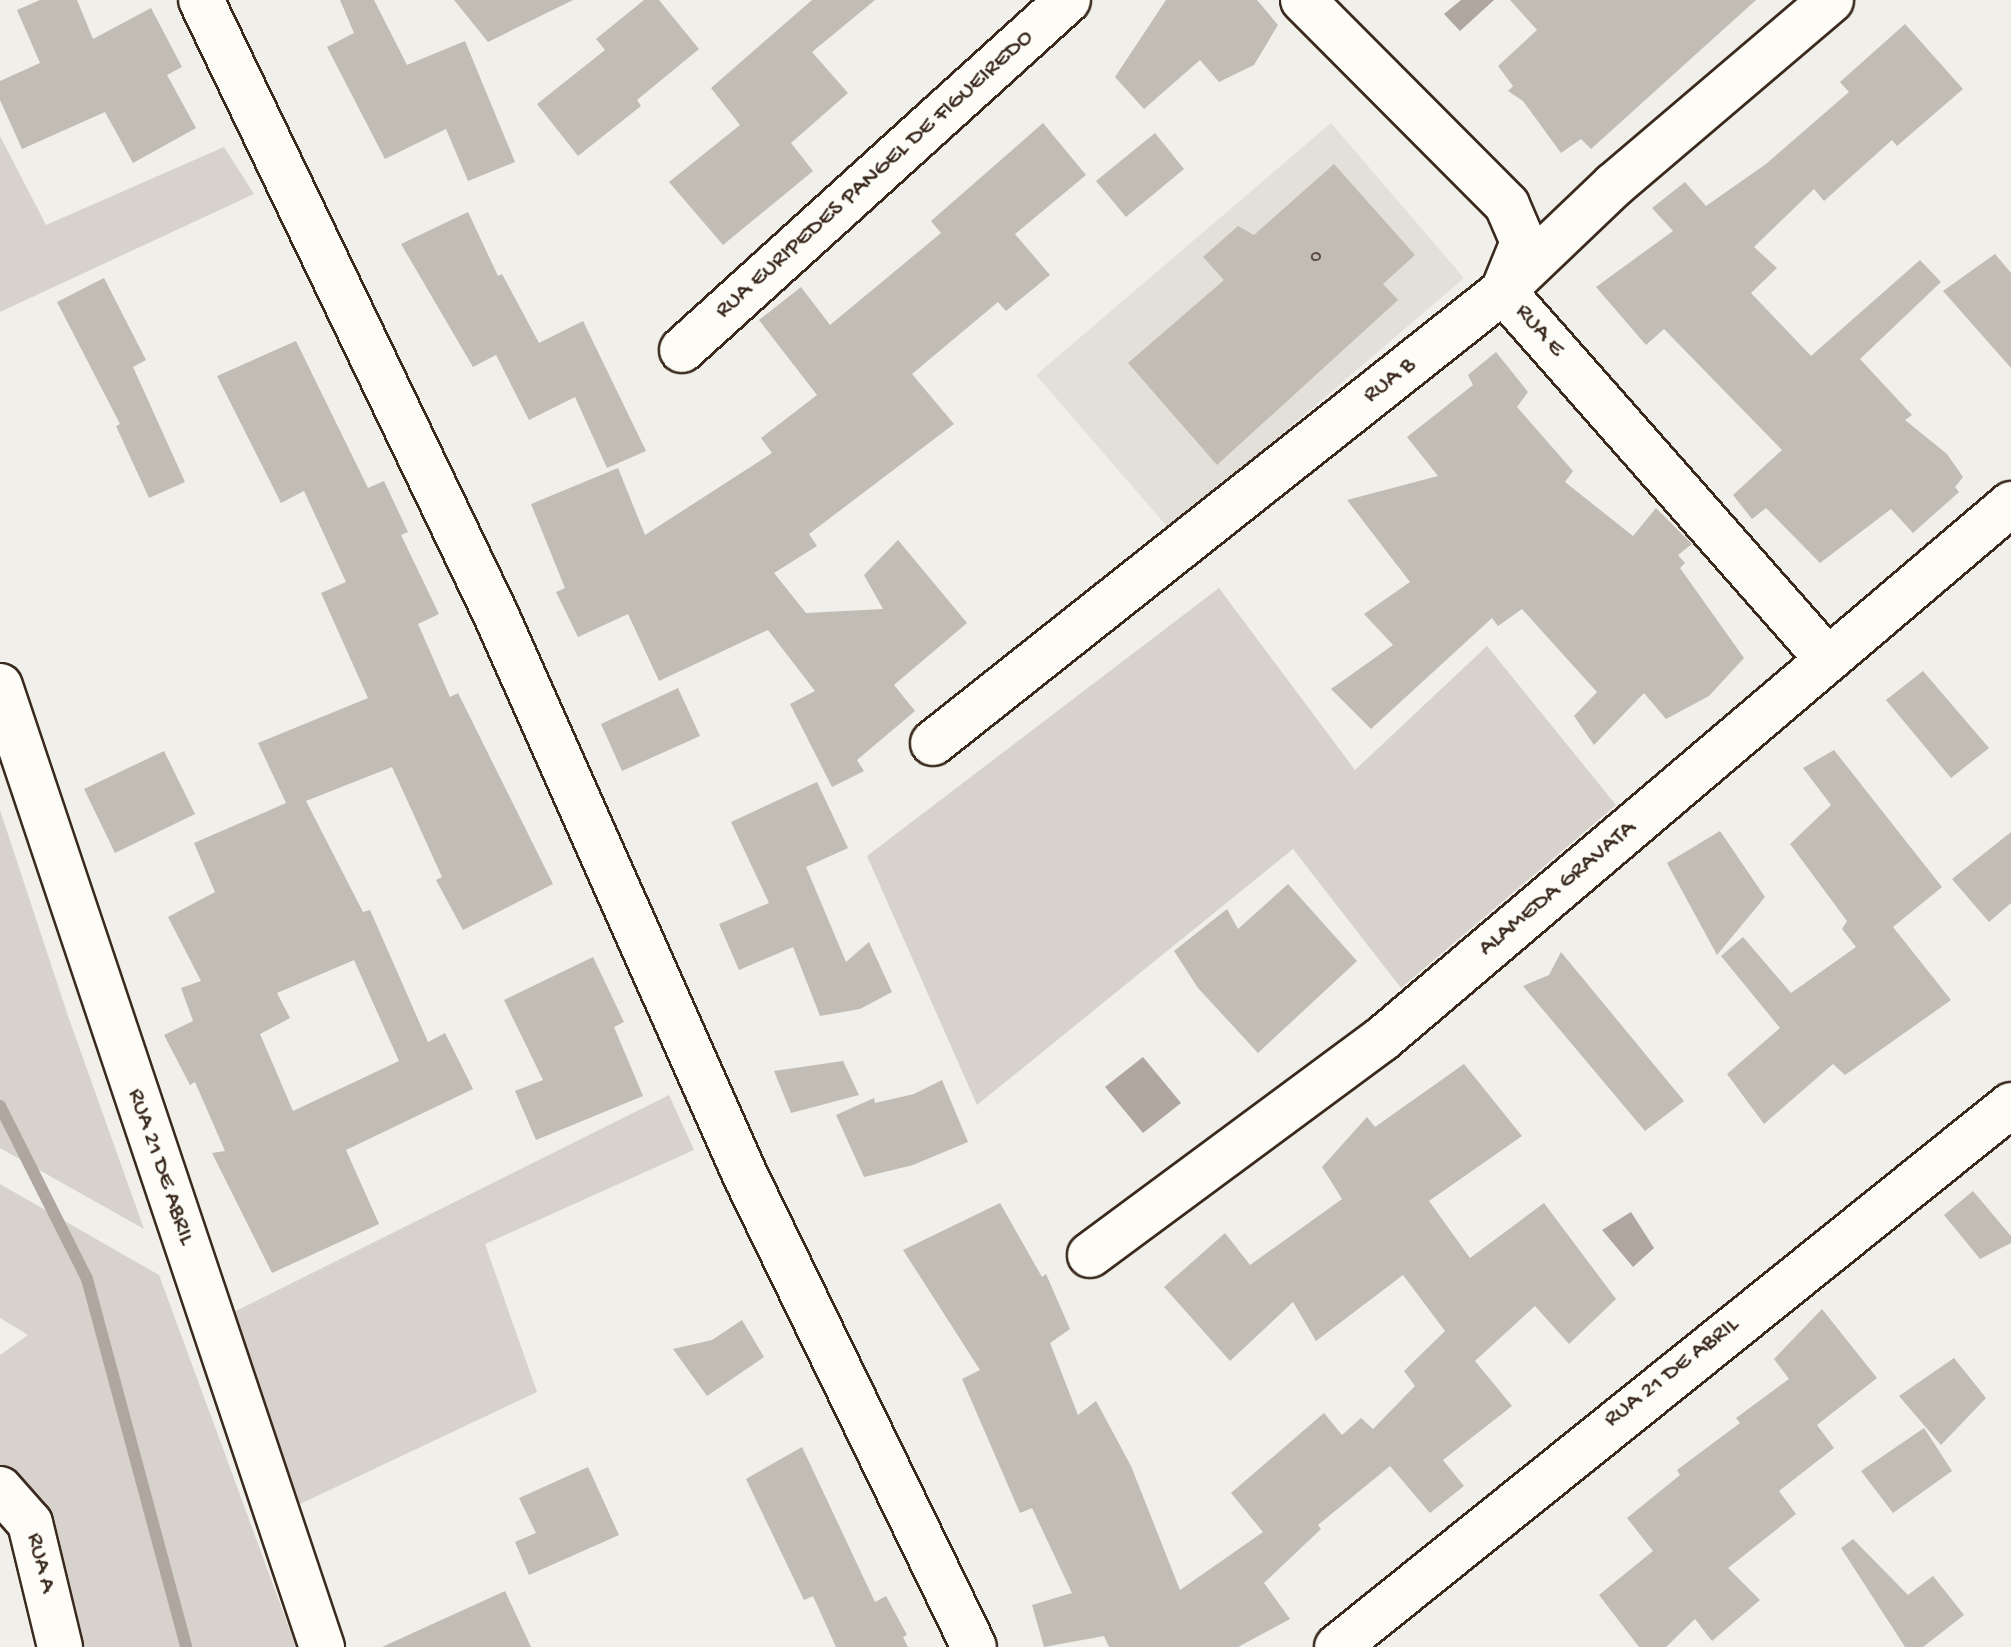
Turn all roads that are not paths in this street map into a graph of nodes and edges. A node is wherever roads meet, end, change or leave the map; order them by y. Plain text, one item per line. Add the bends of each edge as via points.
1 (201, 0) edge
2 (1068, 0) edge
3 (1303, 0) edge
4 (1831, 0) edge
5 (1503, 291) junction
6 (682, 350) dead end
7 (2011, 504) edge
8 (1828, 659) junction
9 (0, 686) edge
10 (933, 743) dead end
11 (2011, 1105) edge
12 (1090, 1255) dead end
13 (0, 1489) edge
14 (60, 1647) edge
15 (322, 1647) edge
16 (974, 1647) edge
17 (1337, 1647) edge

1 - 16 street via 496,615 746,1177
2 - 6 street, RUA EURIPEDES PANGEL DE FIGUEIREDO
3 - 5 street, RUA E via 1507,205 1523,242
4 - 5 street, RUA B via 1614,185
5 - 8 street, RUA E
5 - 10 street, RUA B
7 - 8 street, ALAMEDA GRAVATA
8 - 12 street, ALAMEDA GRAVATA via 1382,1039
9 - 15 street, RUA 21 DE ABRIL
11 - 17 street, RUA 21 DE ABRIL
13 - 14 street, RUA A via 30,1523

